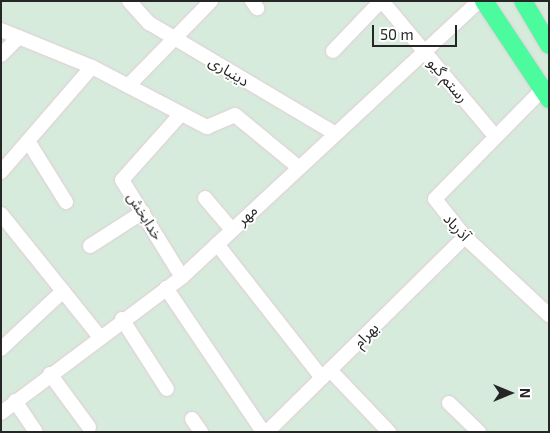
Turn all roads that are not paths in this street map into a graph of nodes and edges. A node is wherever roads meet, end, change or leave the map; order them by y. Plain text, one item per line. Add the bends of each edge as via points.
1 (129, 1) edge
2 (211, 1) edge
3 (382, 1) edge
4 (479, 1) edge
5 (484, 1) edge
6 (524, 1) edge
7 (1, 30) edge
8 (19, 37) junction
9 (174, 39) junction
10 (549, 44) edge
11 (333, 51) dead end
12 (425, 52) junction
13 (1, 55) edge
14 (92, 67) junction
15 (128, 86) junction
16 (545, 95) edge
17 (180, 115) junction
18 (334, 133) junction
19 (495, 136) junction
20 (28, 141) junction
21 (298, 167) junction
22 (1, 172) edge
23 (204, 198) dead end
24 (66, 202) dead end
25 (143, 212) junction
26 (1, 214) edge
27 (232, 230) junction
28 (466, 237) junction
29 (217, 244) junction
30 (90, 246) dead end
31 (182, 277) junction
32 (166, 288) junction
33 (63, 291) junction
34 (549, 314) edge
35 (122, 319) junction
36 (98, 336) junction
37 (1, 348) edge
38 (50, 374) junction
39 (326, 374) junction
40 (167, 389) dead end
41 (15, 401) junction
42 (449, 403) dead end
43 (1, 413) edge
44 (192, 419) dead end
45 (90, 427) dead end
46 (36, 432) edge
47 (201, 432) edge
48 (263, 432) edge
49 (268, 432) edge
50 (390, 432) edge
51 (479, 432) edge

1 - 9 street, دینیاری via 149,23
2 - 9 street
3 - 11 street
3 - 12 street, رستم گیو
4 - 12 street, مهر
5 - 16 main road
6 - 10 main road
7 - 8 street
8 - 13 street
8 - 14 street
9 - 15 street
9 - 18 street, دینیاری
12 - 18 street, مهر
12 - 19 street, رستم گیو
14 - 15 street
14 - 20 street
15 - 17 street
16 - 19 street, آذرباد
17 - 21 street via 210,128 235,115
17 - 25 street, خدابخش via 123,176
18 - 21 street, مهر
19 - 28 street, آذرباد via 435,199
20 - 22 street
20 - 24 street
21 - 27 street, مهر
23 - 27 street
25 - 30 street
25 - 31 street, خدابخش
26 - 33 street
27 - 29 street, مهر
28 - 34 street, آذرباد
28 - 39 street, بهرام
29 - 31 street, مهر
29 - 39 street
31 - 32 street, مهر
32 - 35 street, مهر
32 - 48 street
33 - 36 street
33 - 37 street
35 - 36 street, مهر
35 - 40 street
36 - 38 street, مهر
38 - 41 street, مهر
38 - 45 street
39 - 49 street, بهرام
39 - 50 street
41 - 43 street, مهر
41 - 46 street
42 - 51 street
44 - 47 street

